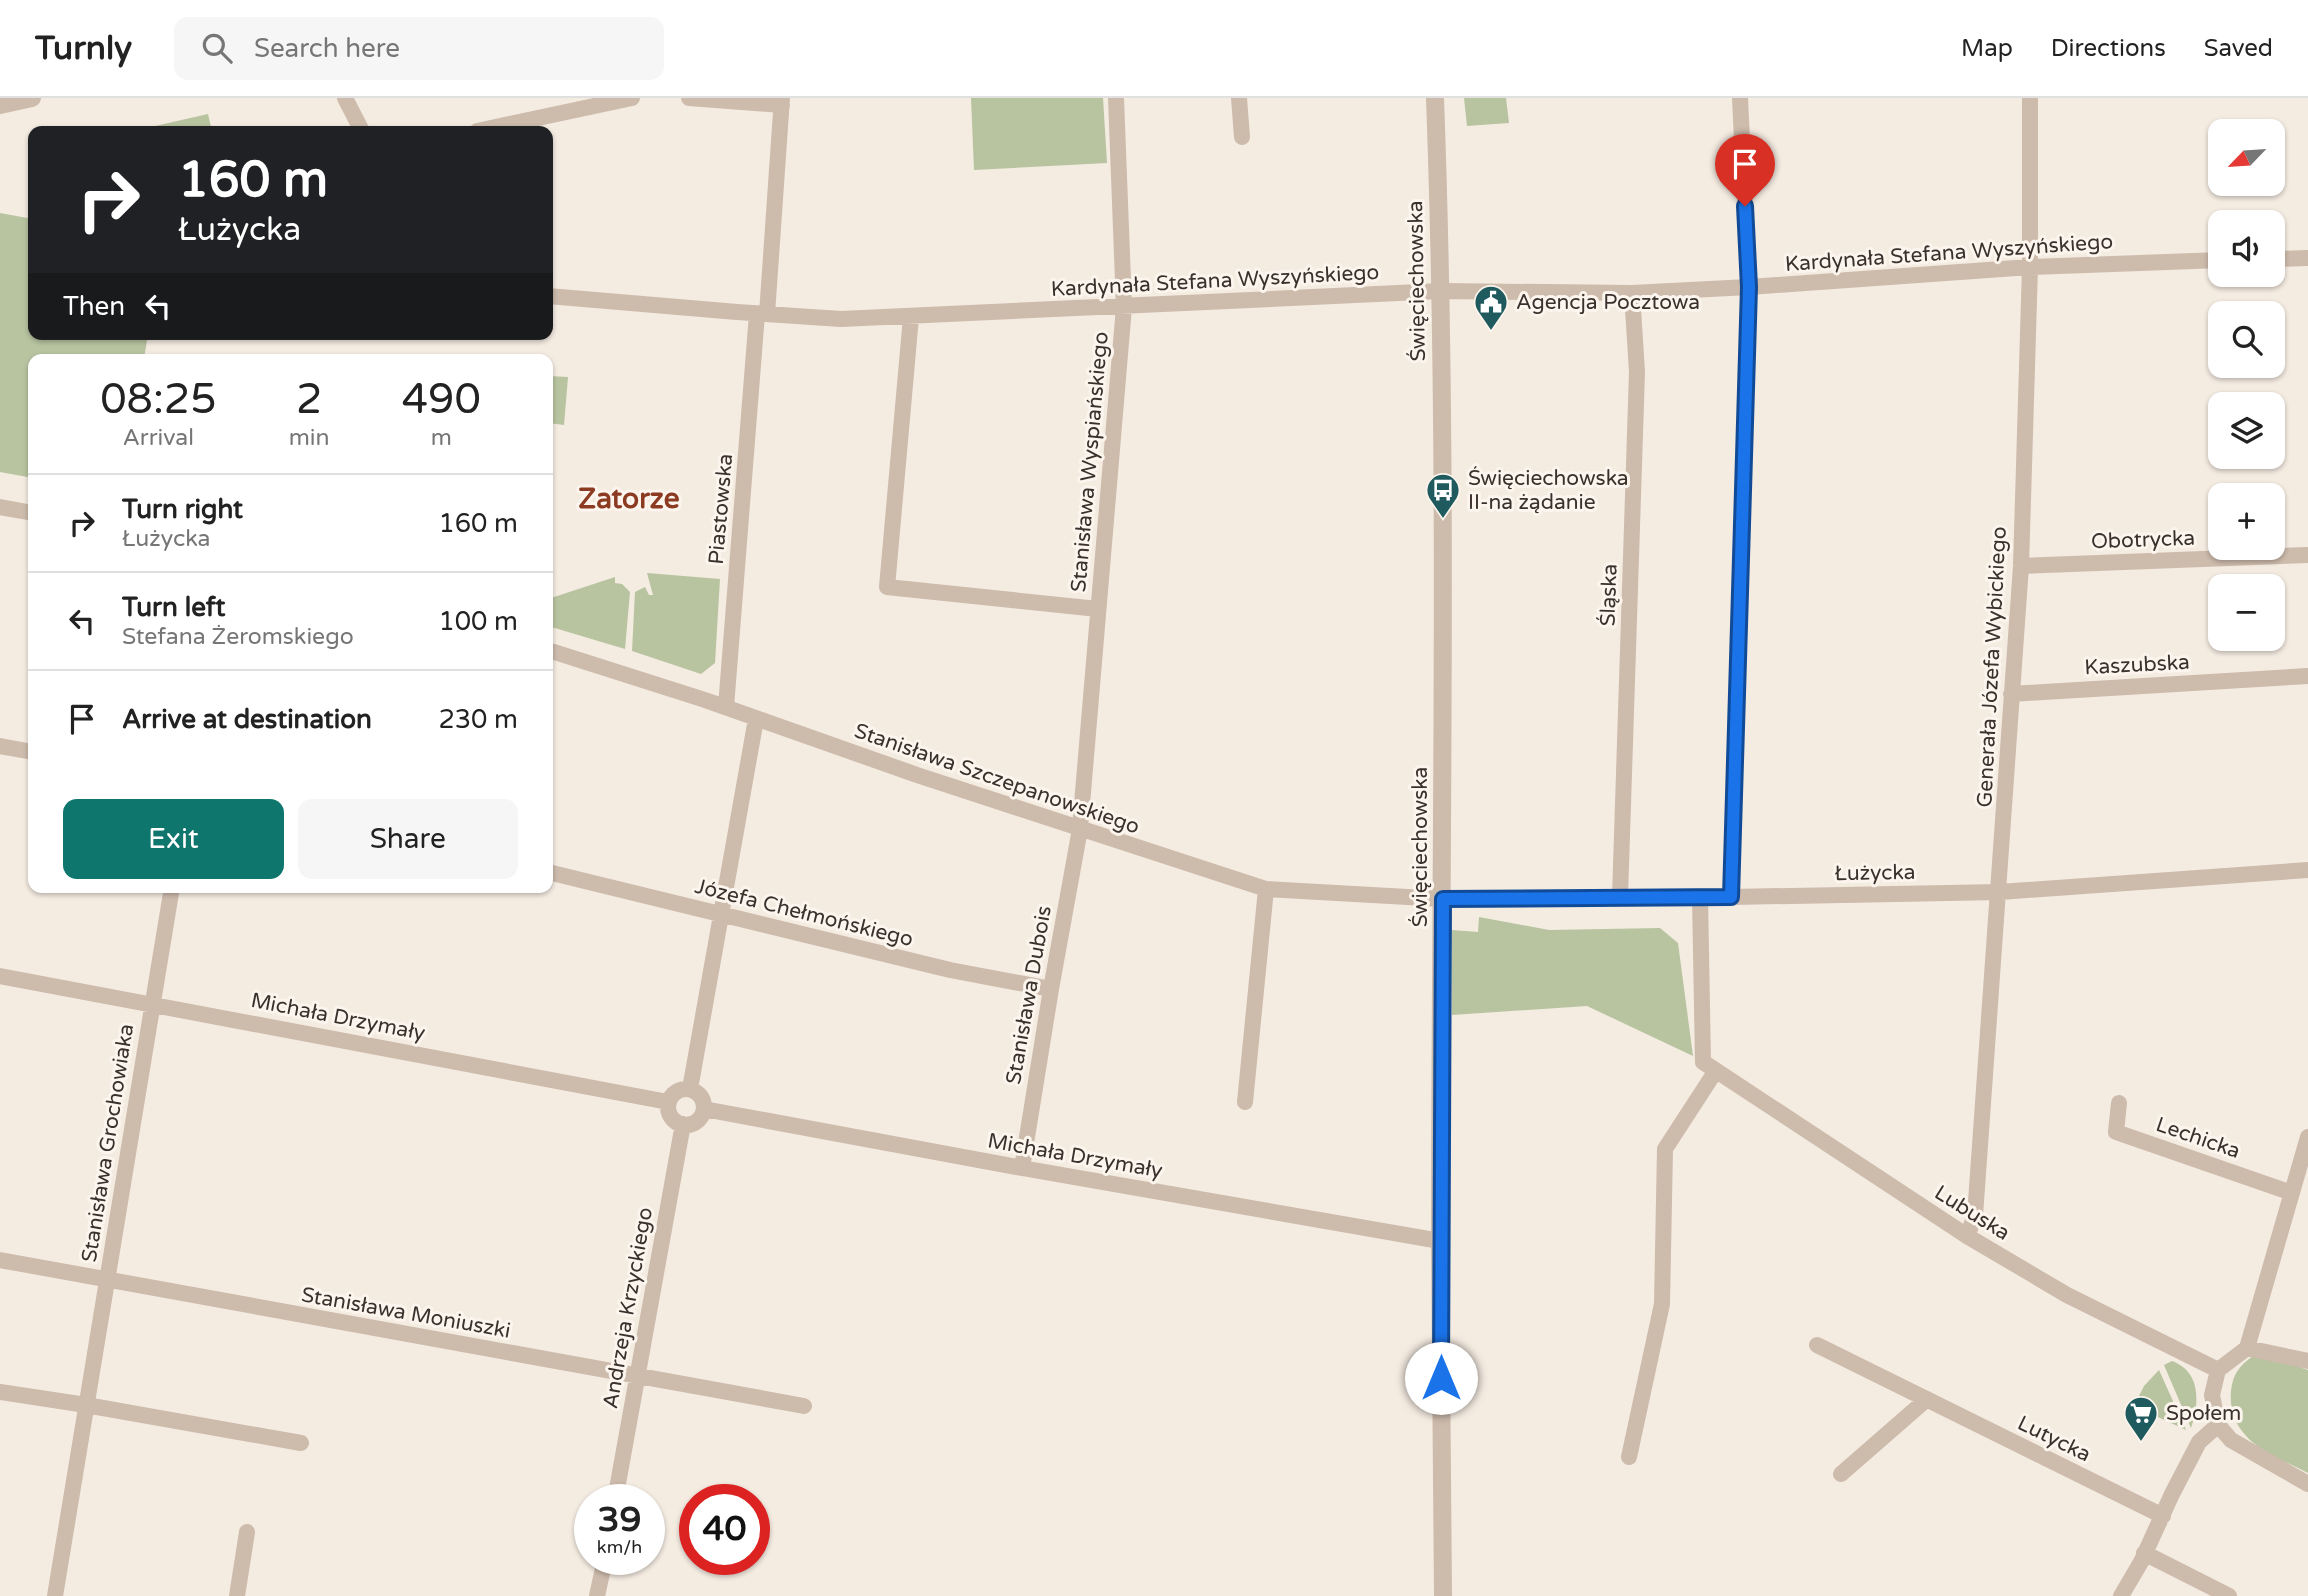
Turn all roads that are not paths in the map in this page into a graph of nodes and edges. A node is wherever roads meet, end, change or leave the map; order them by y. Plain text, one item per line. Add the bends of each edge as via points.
1 (32, 98) edge
2 (345, 98) edge
3 (632, 98) edge
4 (689, 98) edge
5 (1116, 98) edge
6 (1239, 98) edge
7 (1435, 98) edge
8 (1740, 98) edge
9 (2030, 98) edge
10 (2, 102) edge
11 (782, 102) edge
12 (359, 126) edge
13 (500, 126) edge
14 (1242, 137) dead end
15 (2308, 258) edge
16 (2285, 259) edge
17 (2208, 260) edge
18 (2030, 267) junction
19 (1749, 287) junction
20 (1441, 291) junction
21 (1632, 293) junction
22 (553, 296) edge
23 (1124, 307) junction
24 (762, 314) junction
25 (911, 317) junction
26 (0, 507) edge
27 (28, 512) edge
28 (2308, 555) edge
29 (2021, 565) junction
30 (1098, 609) junction
31 (553, 652) edge
32 (2308, 676) edge
33 (2011, 694) junction
34 (726, 707) junction
35 (756, 719) junction
36 (0, 746) edge
37 (28, 751) edge
38 (1080, 829) junction
39 (2308, 870) edge
40 (553, 873) edge
41 (1266, 889) junction
42 (2000, 891) junction
43 (171, 893) edge
44 (1620, 897) junction
45 (1700, 897) junction
46 (1731, 897) junction
47 (1443, 899) junction
48 (722, 914) junction
49 (0, 976) edge
50 (1051, 989) junction
51 (152, 1003) junction
52 (1715, 1072) junction
53 (690, 1089) junction
54 (668, 1102) junction
55 (1245, 1102) dead end
56 (2119, 1103) dead end
57 (704, 1109) junction
58 (683, 1124) junction
59 (2308, 1137) edge
60 (1022, 1168) junction
61 (2292, 1193) junction
62 (1967, 1236) junction
63 (1440, 1241) junction
64 (0, 1260) edge
65 (107, 1280) junction
66 (1817, 1345) dead end
67 (2247, 1348) junction
68 (2308, 1361) edge
69 (2218, 1370) junction
70 (638, 1376) junction
71 (0, 1392) edge
72 (1927, 1399) junction
73 (86, 1405) junction
74 (804, 1406) dead end
75 (2218, 1425) junction
76 (301, 1443) dead end
77 (1629, 1457) dead end
78 (1842, 1474) dead end
79 (618, 1484) edge
80 (2308, 1484) edge
81 (2163, 1516) junction
82 (247, 1532) dead end
83 (2144, 1553) junction
84 (602, 1575) edge
85 (55, 1596) edge
86 (237, 1596) edge
87 (597, 1596) edge
88 (1443, 1596) edge
89 (2121, 1596) edge
90 (2229, 1596) edge

1 - 10 street
2 - 12 street
3 - 13 street
4 - 11 street, Piastowska
5 - 23 street, Stanisława Wyspiańskiego
6 - 14 street
7 - 20 street, Święciechowska
8 - 19 street
9 - 18 street, Generała Józefa Wybickiego
11 - 24 street, Piastowska
15 - 16 street
17 - 18 street, Kardynała Stefana Wyszyńskiego
18 - 19 street, Kardynała Stefana Wyszyńskiego
18 - 29 street, Generała Józefa Wybickiego
19 - 21 street, Kardynała Stefana Wyszyńskiego
19 - 46 street
20 - 21 street, Kardynała Stefana Wyszyńskiego
20 - 23 street, Kardynała Stefana Wyszyńskiego
20 - 47 street, Święciechowska
21 - 44 street, Śląska via 1637,372
22 - 24 street, Kardynała Stefana Wyszyńskiego
23 - 25 street, Kardynała Stefana Wyszyńskiego
23 - 30 street, Stanisława Wyspiańskiego
24 - 25 street, Kardynała Stefana Wyszyńskiego
24 - 34 street, Piastowska
25 - 30 street via 887,587
26 - 27 street
28 - 29 street, Obotrycka
29 - 33 street, Generała Józefa Wybickiego
30 - 38 street, Stanisława Wyspiańskiego
31 - 34 street, Stanisława Szczepanowskiego
32 - 33 street, Kaszubska
33 - 42 street, Generała Józefa Wybickiego
34 - 35 street, Stanisława Szczepanowskiego
35 - 38 street, Stanisława Szczepanowskiego
35 - 48 street
36 - 37 street
38 - 41 street, Stanisława Szczepanowskiego
38 - 50 street, Stanisława Dubois
39 - 42 street, Łużycka
40 - 48 street, Józefa Chełmońskiego
41 - 47 street, Stanisława Szczepanowskiego
41 - 55 street
42 - 46 street, Łużycka
42 - 62 street, Generała Józefa Wybickiego via 1975,1216
43 - 51 street, Stanisława Grochowiaka
44 - 45 street, Łużycka
44 - 47 street, Łużycka
45 - 46 street, Łużycka
45 - 52 street via 1703,1062
47 - 63 street, Święciechowska
48 - 50 street, Józefa Chełmońskiego via 950,970
48 - 53 street
49 - 51 street, Michała Drzymały
50 - 60 street, Stanisława Dubois
51 - 54 street, Michała Drzymały
51 - 65 street, Stanisława Grochowiaka
52 - 62 street, Lubuska
52 - 77 street via 1665,1149 1662,1304
53 - 54 street via 678,1091
53 - 57 street via 700,1096
54 - 58 street via 671,1117
56 - 61 street, Lechicka via 2116,1132
57 - 58 street via 697,1121
57 - 60 street, Michała Drzymały
58 - 70 street, Andrzeja Krzyckiego
59 - 61 street
60 - 63 street, Michała Drzymały
61 - 67 street
62 - 69 street, Lubuska via 2067,1295
63 - 88 street, Święciechowska
64 - 65 street, Stanisława Moniuszki
65 - 70 street, Stanisława Moniuszki
65 - 73 street, Stanisława Grochowiaka
66 - 72 street, Lutycka
67 - 68 street
67 - 69 street
69 - 75 street via 2212,1395
70 - 74 street, Stanisława Moniuszki
70 - 79 street, Andrzeja Krzyckiego
71 - 73 street
72 - 78 street
72 - 81 street, Lutycka
73 - 76 street
73 - 85 street, Stanisława Grochowiaka
75 - 80 street via 2231,1440
75 - 81 street via 2199,1442
81 - 83 street
82 - 86 street
83 - 89 street
83 - 90 street
84 - 87 street

